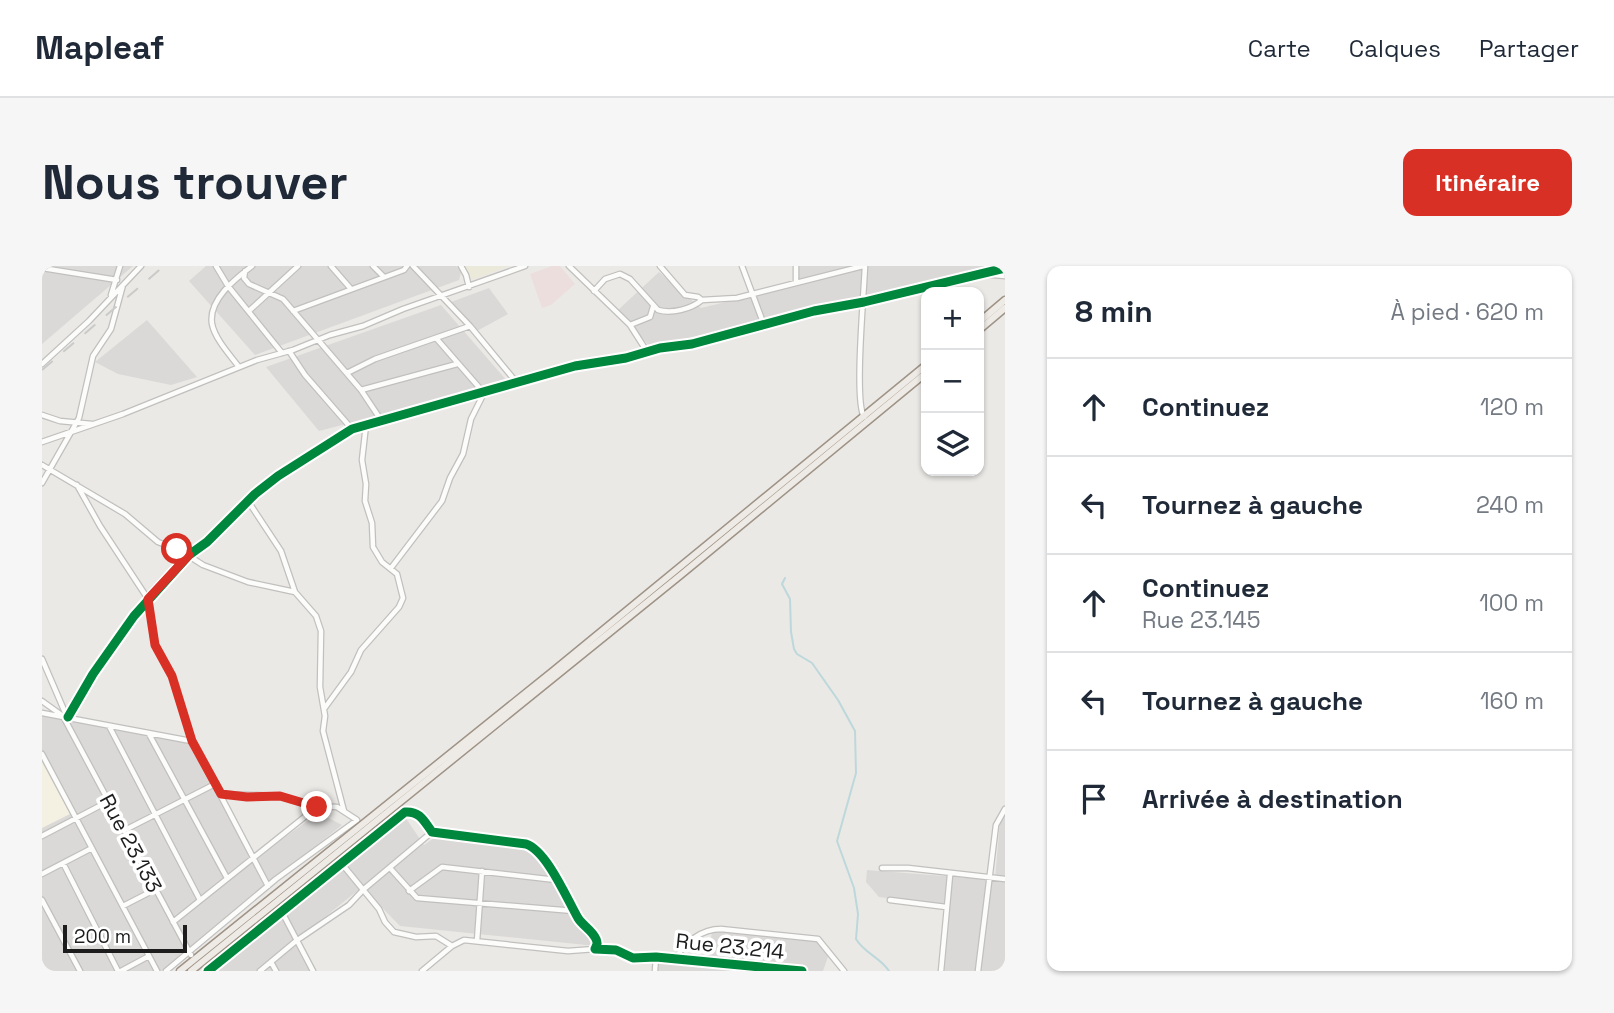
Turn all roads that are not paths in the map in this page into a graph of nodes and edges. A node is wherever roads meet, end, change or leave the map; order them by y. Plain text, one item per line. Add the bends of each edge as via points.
1 (120, 266) edge
2 (141, 266) edge
3 (216, 266) edge
4 (252, 266) edge
5 (298, 266) edge
6 (331, 266) edge
7 (373, 266) edge
8 (407, 266) edge
9 (413, 266) edge
10 (461, 266) edge
11 (525, 266) edge
12 (569, 266) edge
13 (660, 266) edge
14 (742, 266) edge
15 (796, 266) edge
16 (828, 266) edge
17 (864, 266) edge
18 (971, 266) edge
19 (42, 268) edge
20 (57, 268) edge
21 (1005, 268) edge
22 (245, 271) junction
23 (827, 274) junction
24 (975, 275) junction
25 (383, 276) junction
26 (1005, 276) edge
27 (117, 280) junction
28 (796, 281) junction
29 (123, 285) junction
30 (228, 286) junction
31 (469, 286) junction
32 (351, 289) junction
33 (594, 291) junction
34 (267, 293) junction
35 (751, 294) junction
36 (111, 296) junction
37 (443, 296) junction
38 (702, 300) junction
39 (1005, 300) edge
40 (864, 302) junction
41 (653, 307) junction
42 (1005, 308) edge
43 (250, 310) junction
44 (293, 311) junction
45 (984, 318) edge
46 (630, 325) junction
47 (764, 325) junction
48 (470, 326) junction
49 (984, 326) edge
50 (436, 338) junction
51 (316, 341) junction
52 (646, 350) junction
53 (289, 351) junction
54 (282, 353) junction
55 (42, 364) edge
56 (457, 364) junction
57 (239, 367) junction
58 (921, 369) edge
59 (346, 373) junction
60 (921, 377) edge
61 (517, 383) junction
62 (361, 390) junction
63 (484, 393) junction
64 (42, 415) edge
65 (864, 417) junction
66 (381, 420) junction
67 (76, 422) junction
68 (93, 425) junction
69 (366, 425) junction
70 (352, 429) junction
71 (71, 432) junction
72 (42, 442) edge
73 (42, 465) edge
74 (49, 470) junction
75 (42, 483) edge
76 (77, 485) junction
77 (248, 502) junction
78 (189, 555) junction
79 (391, 568) junction
80 (295, 592) junction
81 (148, 599) junction
82 (42, 659) edge
83 (42, 701) edge
84 (324, 709) junction
85 (42, 713) edge
86 (66, 717) junction
87 (109, 726) junction
88 (149, 734) junction
89 (192, 741) junction
90 (43, 757) edge
91 (215, 784) junction
92 (221, 794) junction
93 (109, 801) junction
94 (184, 801) junction
95 (317, 807) junction
96 (1005, 809) edge
97 (345, 812) junction
98 (155, 815) junction
99 (76, 818) junction
100 (357, 820) junction
101 (368, 823) junction
102 (125, 830) junction
103 (432, 832) junction
104 (42, 836) edge
105 (92, 848) junction
106 (252, 858) junction
107 (63, 863) junction
108 (342, 864) junction
109 (390, 868) junction
110 (882, 868) dead end
111 (482, 871) junction
112 (42, 874) edge
113 (950, 875) junction
114 (991, 877) junction
115 (227, 878) junction
116 (1005, 879) edge
117 (556, 880) junction
118 (268, 886) junction
119 (156, 889) junction
120 (364, 889) junction
121 (409, 891) junction
122 (42, 900) edge
123 (200, 900) junction
124 (890, 900) dead end
125 (480, 904) junction
126 (123, 906) junction
127 (946, 907) junction
128 (574, 911) junction
129 (282, 912) junction
130 (173, 922) junction
131 (296, 941) junction
132 (477, 941) junction
133 (452, 946) junction
134 (595, 949) junction
135 (190, 953) junction
136 (149, 956) junction
137 (656, 957) junction
138 (676, 958) junction
139 (271, 962) junction
140 (197, 966) edge
141 (777, 970) edge
142 (80, 971) edge
143 (119, 971) edge
144 (157, 971) edge
145 (166, 971) edge
146 (180, 971) edge
147 (191, 971) edge
148 (208, 971) edge
149 (260, 971) edge
150 (276, 971) edge
151 (313, 971) edge
152 (422, 971) edge
153 (655, 971) edge
154 (802, 971) edge
155 (844, 971) edge
156 (941, 971) edge
157 (978, 971) edge

1 - 27 street
2 - 29 street
3 - 30 street
4 - 22 street
5 - 34 street
6 - 32 street
7 - 25 street
8 - 25 street
9 - 37 street
10 - 31 street
11 - 31 street
12 - 33 street
13 - 38 street via 685,295
14 - 35 street
15 - 28 street
16 - 23 street
17 - 23 street
17 - 40 street
18 - 24 street
19 - 20 street
20 - 27 street
21 - 24 street
22 - 30 street
22 - 34 street via 246,282
23 - 28 street
24 - 26 street
24 - 40 street
25 - 32 street
27 - 36 street
28 - 35 street
29 - 36 street
29 - 67 street via 111,329 93,356
30 - 43 street
30 - 57 street via 215,306 212,322
31 - 37 street
32 - 44 street
33 - 41 street via 605,279 620,274 630,279
33 - 46 street
34 - 43 street
34 - 44 street via 279,296
35 - 38 street
35 - 47 street
36 - 55 street
37 - 48 street
37 - 51 street
38 - 41 street via 669,311
39 - 45 main road
40 - 47 street
40 - 65 street via 859,396
41 - 46 street via 650,317
42 - 49 main road
43 - 54 street
44 - 51 street
46 - 52 street
47 - 52 street via 692,344
48 - 50 street
48 - 61 street
50 - 56 street
50 - 59 street
51 - 53 street
51 - 59 street
52 - 61 street
53 - 54 street
53 - 70 street
54 - 57 street
56 - 62 street
56 - 63 street
57 - 68 street
58 - 65 main road
59 - 62 street
60 - 101 main road
61 - 63 street
62 - 66 street
63 - 66 street
63 - 79 street via 442,501
64 - 67 street
65 - 101 main road
66 - 69 street
67 - 68 street
67 - 71 street
68 - 71 street
69 - 70 street
69 - 79 street via 362,460 365,501 374,551
70 - 77 street via 298,462
71 - 72 street
71 - 74 street
73 - 74 street
74 - 75 street
74 - 76 street
76 - 78 street via 135,521 158,542
76 - 81 street
77 - 78 street
77 - 80 street via 281,551
78 - 80 street via 248,582
78 - 81 street
79 - 84 street via 401,587 399,607 361,650
80 - 84 street via 316,617 321,631
81 - 86 street
81 - 89 street via 155,645 172,676
82 - 86 street, Rue 23.133
83 - 86 street
84 - 97 street via 323,731
85 - 86 street
86 - 87 street
86 - 93 street, Rue 23.133
87 - 88 street
87 - 98 street
88 - 89 street
88 - 94 street
89 - 91 street
90 - 99 street
91 - 92 street
91 - 94 street
92 - 95 street via 280,796
92 - 106 street
93 - 99 street
93 - 102 street, Rue 23.133
94 - 98 street
94 - 115 street
95 - 97 street via 332,806
95 - 106 street
96 - 114 street via 996,825
97 - 100 street
98 - 102 street
98 - 123 street
99 - 104 street
99 - 105 street
100 - 101 street
100 - 118 street
101 - 140 main road
102 - 119 street, Rue 23.133
103 - 108 street via 418,814 405,812
103 - 109 street
103 - 117 street via 532,846
105 - 107 street
105 - 126 street
106 - 115 street
106 - 118 street
107 - 112 street
107 - 143 street
108 - 120 street
108 - 129 street
109 - 120 street
109 - 121 street
110 - 113 street
111 - 117 street
111 - 121 street via 440,867
111 - 125 street
113 - 114 street
113 - 127 street
114 - 116 street
114 - 157 street
115 - 123 street
117 - 128 street
118 - 135 street
119 - 126 street
119 - 130 street, Rue 23.133
120 - 131 street
120 - 133 street via 394,932 436,936
121 - 125 street via 417,898
122 - 142 street
123 - 130 street
124 - 127 street
125 - 128 street
125 - 132 street
126 - 136 street
127 - 156 street
128 - 134 street via 595,937
129 - 131 street
129 - 148 street
130 - 135 street, Rue 23.133
131 - 139 street
131 - 151 street
132 - 133 street, Rue 23.214 via 459,940
132 - 134 street, Rue 23.214 via 568,951
133 - 152 street
134 - 137 street, Rue 23.214 via 616,950 636,959
135 - 140 street, Rue 23.133
135 - 145 street
136 - 143 street
136 - 144 street
137 - 138 street, Rue 23.214
137 - 153 street
138 - 141 street, Rue 23.214
138 - 155 street via 692,939 721,929 818,939
139 - 149 street
139 - 150 street
140 - 146 main road
140 - 147 main road
141 - 154 street, Rue 23.214

